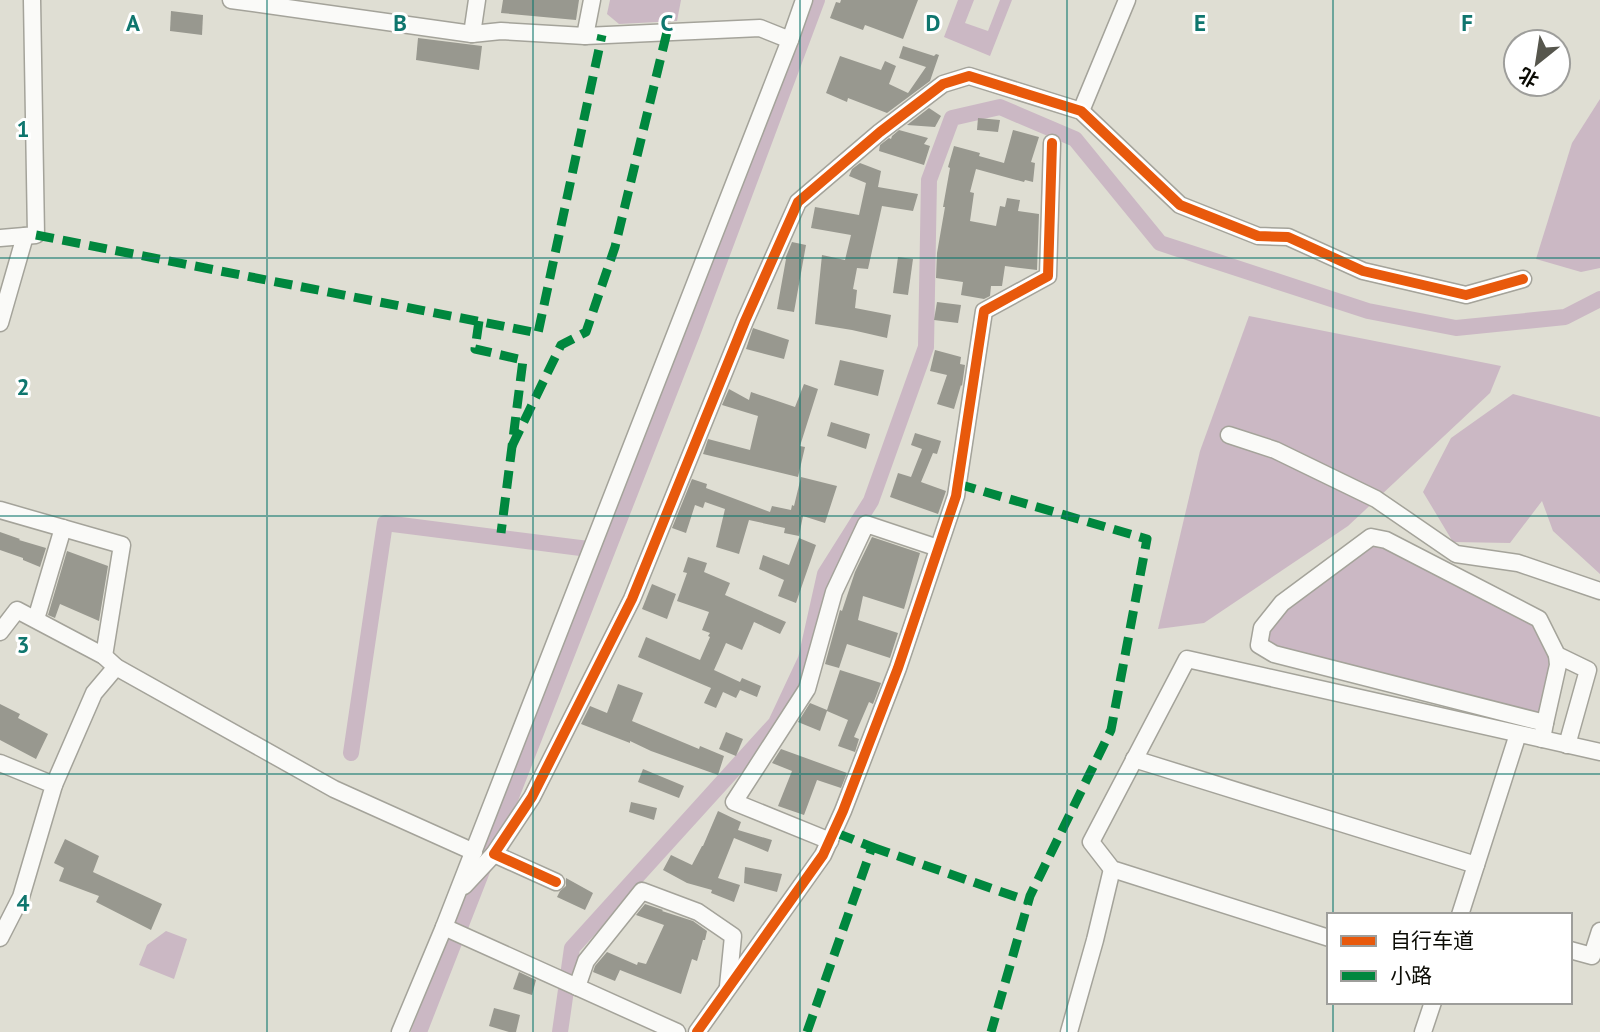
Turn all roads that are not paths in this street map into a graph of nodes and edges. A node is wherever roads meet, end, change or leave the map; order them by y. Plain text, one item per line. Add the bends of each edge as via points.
1 (32, 0) edge
2 (231, 0) edge
3 (477, 0) edge
4 (592, 0) edge
5 (804, 0) edge
6 (1127, 0) edge
7 (472, 34) junction
8 (585, 36) junction
9 (790, 40) junction
10 (1080, 111) junction
11 (1052, 143) dead end
12 (25, 236) junction
13 (0, 238) edge
14 (1522, 279) dead end
15 (0, 323) edge
16 (1228, 435) dead end
17 (0, 510) edge
18 (63, 528) junction
19 (938, 548) junction
20 (1600, 591) edge
21 (36, 619) junction
22 (0, 632) edge
23 (1557, 655) junction
24 (110, 661) junction
25 (1544, 731) junction
26 (1518, 734) junction
27 (1567, 745) junction
28 (1600, 752) edge
29 (1134, 759) junction
30 (0, 763) edge
31 (54, 785) junction
32 (830, 841) junction
33 (474, 852) junction
34 (494, 854) junction
35 (1476, 865) junction
36 (1112, 869) junction
37 (556, 882) dead end
38 (457, 893) junction
39 (1461, 913) edge
40 (444, 927) junction
41 (1600, 931) edge
42 (0, 937) edge
43 (1327, 937) edge
44 (1572, 951) edge
45 (577, 987) junction
46 (728, 988) junction
47 (1432, 1004) edge
48 (400, 1032) edge
49 (677, 1032) edge
50 (697, 1032) edge
51 (1069, 1032) edge
52 (1423, 1032) edge

1 - 12 street via 36,234
2 - 7 street
3 - 7 street
4 - 8 street
5 - 9 street
6 - 10 street
7 - 8 street via 501,31
8 - 9 street via 760,28
9 - 33 street
10 - 14 street via 1180,205 1258,236 1288,236 1363,271 1466,295
10 - 34 street via 969,76 943,83 798,202 632,599 532,797
11 - 19 street via 1048,276 984,311 956,496
12 - 13 street
12 - 15 street
16 - 20 street via 1275,450 1377,499 1456,554 1518,563
17 - 18 street
18 - 21 street
18 - 24 street via 122,545
19 - 32 street via 898,668
19 - 32 street via 866,524 834,592 807,689 733,802
21 - 22 street via 17,610
21 - 24 street
23 - 25 street
23 - 25 street via 1539,619 1386,540 1371,537 1282,603 1262,628 1259,645 1274,654
23 - 27 street via 1588,670
24 - 31 street
24 - 33 street via 334,789
25 - 26 street
25 - 27 street
26 - 29 street via 1187,659
26 - 35 street
27 - 28 street
29 - 35 street
29 - 36 street via 1091,842
30 - 31 street
31 - 42 street via 21,897
32 - 46 street
33 - 38 street
34 - 37 street
34 - 38 street
35 - 39 street
36 - 43 street
36 - 51 street
38 - 40 street
40 - 45 street
40 - 48 street
41 - 44 street via 1591,956
45 - 46 street via 586,961 642,891 698,912 733,936
45 - 49 street
46 - 50 street
47 - 52 street

